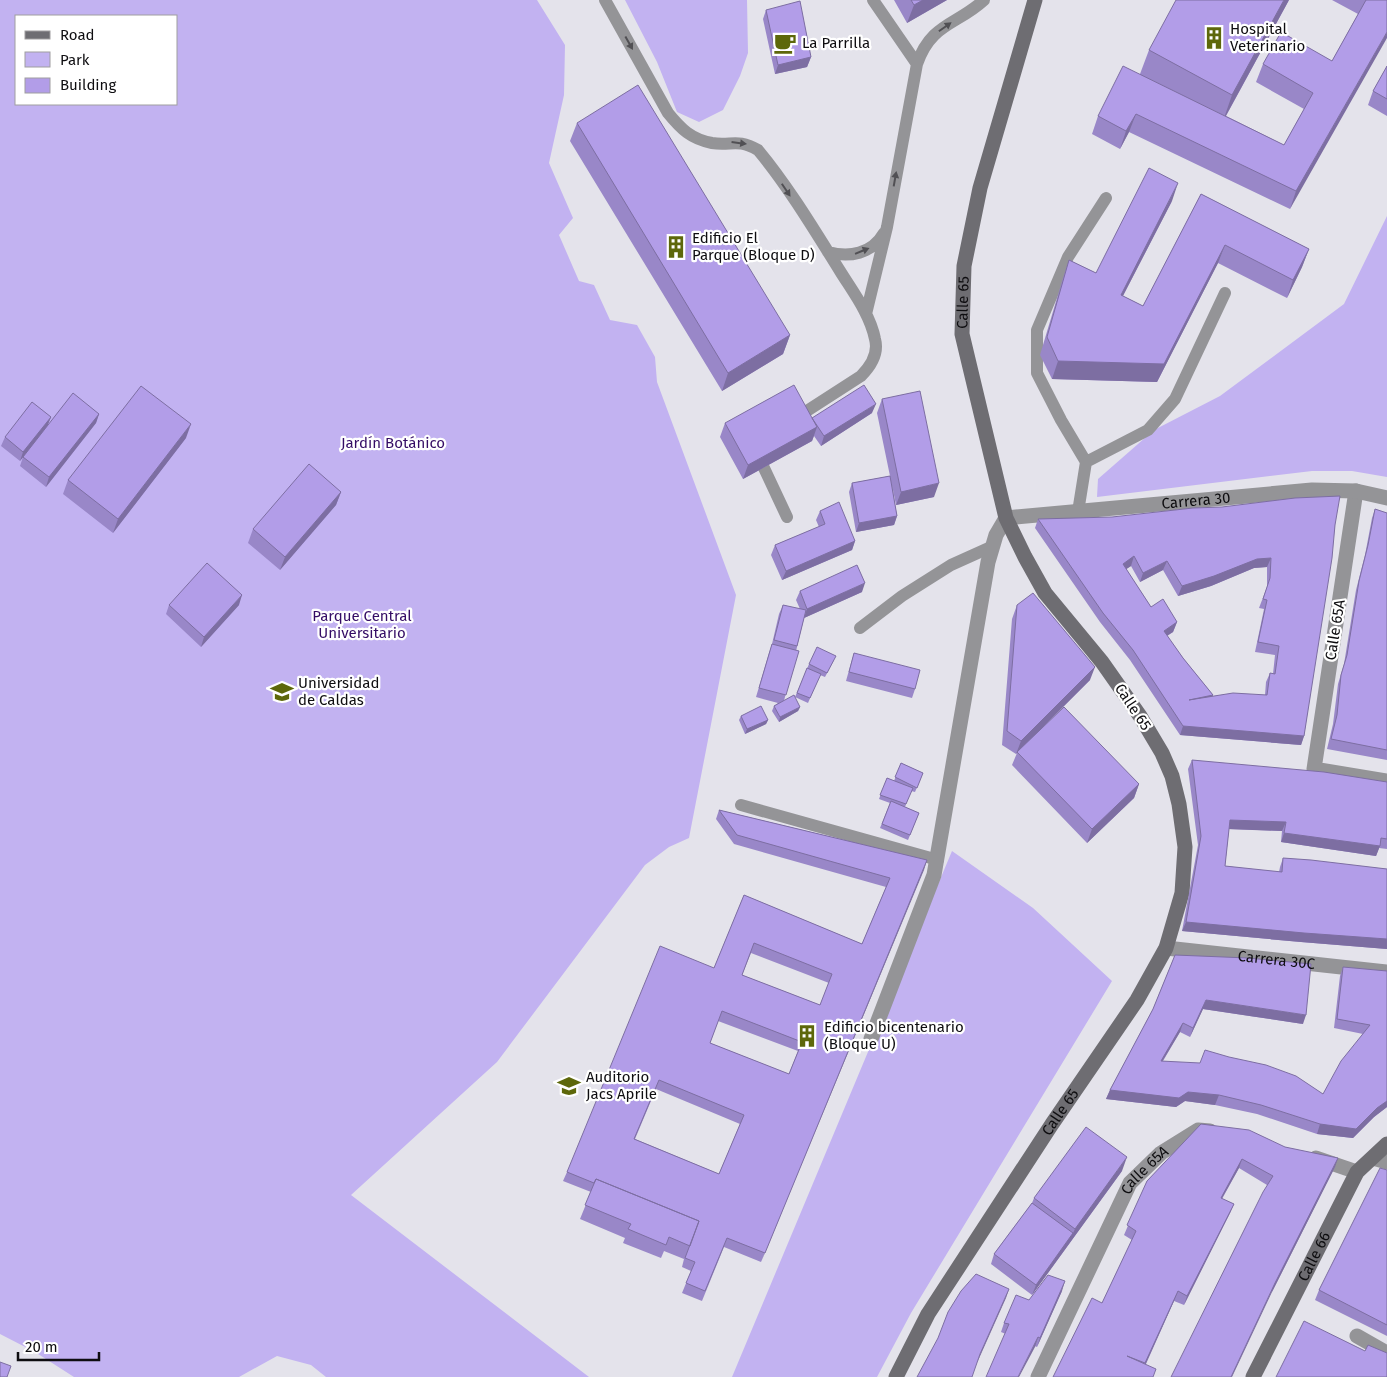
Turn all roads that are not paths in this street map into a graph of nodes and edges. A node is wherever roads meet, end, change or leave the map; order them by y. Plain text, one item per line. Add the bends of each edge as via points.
1 (606, 0) edge
2 (873, 0) edge
3 (984, 0) edge
4 (1035, 0) edge
5 (917, 64) junction
6 (1106, 198) dead end
7 (887, 227) junction
8 (828, 252) junction
9 (1225, 293) dead end
10 (866, 314) junction
11 (799, 416) edge
12 (1086, 462) junction
13 (764, 468) edge
14 (1356, 491) junction
15 (1387, 498) edge
16 (1078, 512) junction
17 (787, 517) dead end
18 (1006, 518) junction
19 (991, 547) junction
20 (860, 628) dead end
21 (1387, 781) edge
22 (742, 805) dead end
23 (938, 860) junction
24 (1166, 948) junction
25 (1387, 972) edge
26 (871, 1039) dead end
27 (1222, 1131) edge
28 (1387, 1144) edge
29 (1302, 1153) edge
30 (1380, 1160) edge
31 (1357, 1172) junction
32 (1357, 1336) dead end
33 (1387, 1353) edge
34 (896, 1377) edge
35 (1038, 1377) edge
36 (1253, 1377) edge

1 -> 8 lane via 668,113 681,128 694,137 714,143 747,144 758,150
2 - 5 lane
5 -> 3 lane via 929,39
4 - 18 main road, Calle 65 via 980,188 964,266 962,334
7 -> 5 lane
6 - 12 lane via 1068,256 1038,330 1037,373
8 -> 7 lane via 844,255 862,252 881,238
7 - 10 lane
8 - 10 lane
9 - 12 lane via 1175,399 1148,430
10 - 11 lane via 876,349 869,368
12 - 16 lane
13 - 17 lane
14 - 15 street, Carrera 30
14 - 16 street, Carrera 30 via 1312,490
14 - 21 street, Calle 65A via 1314,769
16 - 18 street, Carrera 30
18 - 19 street
18 - 24 main road, Calle 65 via 1045,594 1102,662 1140,716 1172,776 1185,847 1182,893
19 - 20 lane via 951,565
19 - 23 street
22 - 23 lane
23 - 26 street
24 - 25 street, Carrera 30C
24 - 34 main road, Calle 65 via 1137,1000 928,1314
27 - 35 street, Calle 65A via 1198,1130 1162,1153 1130,1182
28 - 30 main road, Calle 66
29 - 31 street
30 - 31 main road, Calle 66
31 - 36 main road, Calle 66
32 - 33 street

